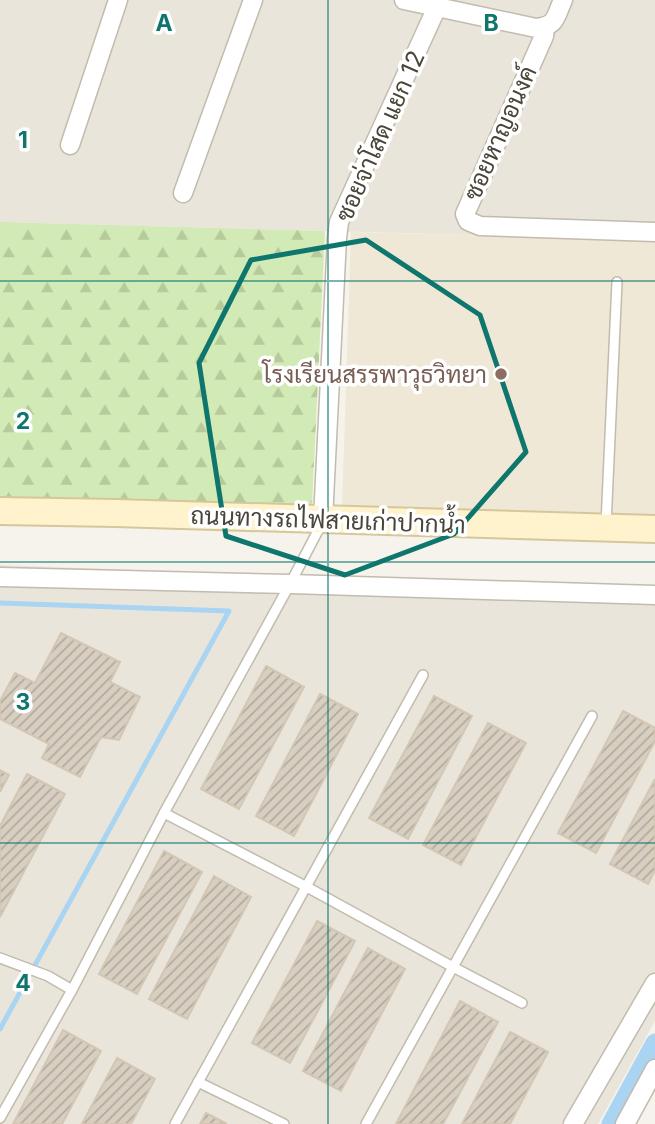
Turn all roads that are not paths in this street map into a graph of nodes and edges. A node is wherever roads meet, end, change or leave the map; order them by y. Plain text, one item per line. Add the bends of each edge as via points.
1 (118, 0) edge
2 (253, 0) edge
3 (404, 0) edge
4 (493, 0) edge
5 (563, 0) edge
6 (437, 7) junction
7 (486, 17) junction
8 (545, 27) junction
9 (70, 145) dead end
10 (183, 193) dead end
11 (655, 232) edge
12 (617, 282) dead end
13 (0, 511) edge
14 (323, 520) junction
15 (606, 528) junction
16 (655, 529) edge
17 (0, 577) edge
18 (290, 584) junction
19 (655, 595) edge
20 (423, 675) dead end
21 (592, 716) dead end
22 (164, 813) junction
23 (305, 886) junction
24 (2, 962) edge
25 (453, 967) junction
26 (655, 983) edge
27 (72, 990) junction
28 (522, 1003) dead end
29 (655, 1069) edge
30 (198, 1082) junction
31 (0, 1118) edge
32 (175, 1124) edge
33 (284, 1124) edge
34 (366, 1124) edge
35 (573, 1124) edge
36 (625, 1124) edge

1 - 9 street
2 - 10 street
3 - 6 street
4 - 7 street
5 - 8 street via 553,22
6 - 7 street
6 - 14 street, ซอยจ่าโสด แยก 12 via 339,222
7 - 8 street
8 - 11 street, ซอยหาญอนงค์ via 465,214 468,221 480,226
12 - 15 lane
13 - 14 main road, ถนนทางรถไฟสายเก่าปากน้ำ
14 - 15 main road, ถนนทางรถไฟสายเก่าปากน้ำ
14 - 18 lane
15 - 16 main road, ถนนทางรถไฟสายเก่าปากน้ำ
17 - 18 street
18 - 19 street
18 - 22 lane
20 - 23 lane
21 - 25 lane
22 - 23 lane
22 - 27 lane
23 - 25 lane
23 - 30 lane
24 - 27 lane via 48,976
25 - 28 lane
25 - 34 lane
26 - 35 street
27 - 31 lane
29 - 36 street
30 - 32 lane
30 - 33 lane

